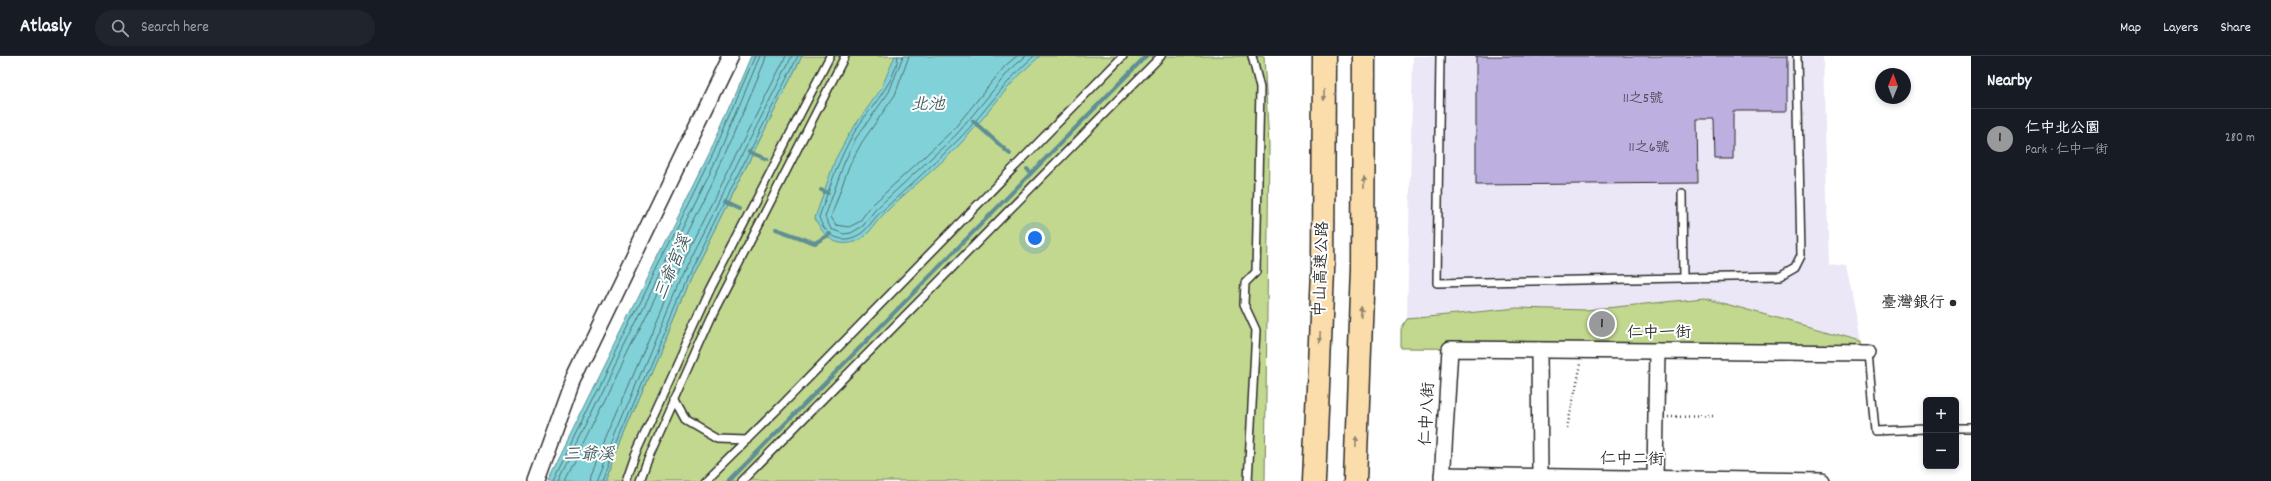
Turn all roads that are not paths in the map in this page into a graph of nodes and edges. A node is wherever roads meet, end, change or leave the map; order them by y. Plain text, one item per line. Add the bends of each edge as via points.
1 (730, 56) edge
2 (830, 56) edge
3 (845, 56) edge
4 (1123, 56) edge
5 (1161, 56) edge
6 (1252, 56) edge
7 (1324, 56) edge
8 (1364, 56) edge
9 (1370, 56) edge
10 (1440, 56) edge
11 (1797, 56) edge
12 (1365, 132) junction
13 (1682, 193) dead end
14 (1683, 278) junction
15 (1450, 349) joint
16 (1539, 350) junction
17 (1657, 351) junction
18 (1868, 353) joint
19 (674, 399) junction
20 (1959, 428) edge
21 (1971, 428) edge
22 (1923, 429) edge
23 (747, 440) junction
24 (1540, 476) junction
25 (1442, 478) edge
26 (1654, 478) junction
27 (1605, 479) edge
28 (1702, 480) edge
29 (537, 481) edge
30 (626, 481) edge
31 (640, 481) edge
32 (704, 481) edge
33 (742, 481) edge
34 (1248, 481) edge
35 (1314, 481) edge
36 (1355, 481) edge
37 (1821, 481) edge

1 - 29 street via 573,382
2 - 30 lane via 710,290 635,455
3 - 19 lane via 711,318
4 - 23 lane
5 - 33 lane
6 - 34 lane via 1260,88 1256,272 1245,283 1244,304 1256,330
7 -> 35 highway, 中山高速公路 via 1323,271
8 - 12 highway
9 - 12 highway
10 - 14 lane via 1437,283
11 - 14 lane via 1801,256 1795,268 1781,276
36 -> 12 highway
13 - 14 lane
15 - 16 street, 仁中一街
15 - 25 street, 仁中八街
16 - 17 street, 仁中一街
16 - 24 street
17 - 18 street, 仁中一街
17 - 26 street
18 - 22 lane via 1875,431
19 - 23 lane via 686,422 717,439
19 - 31 lane
20 - 21 lane
23 - 32 lane
24 - 25 street, 仁中二街
24 - 27 street, 仁中二街
26 - 27 street, 仁中二街
26 - 28 street, 仁中二街
28 - 37 street, 仁中二街

